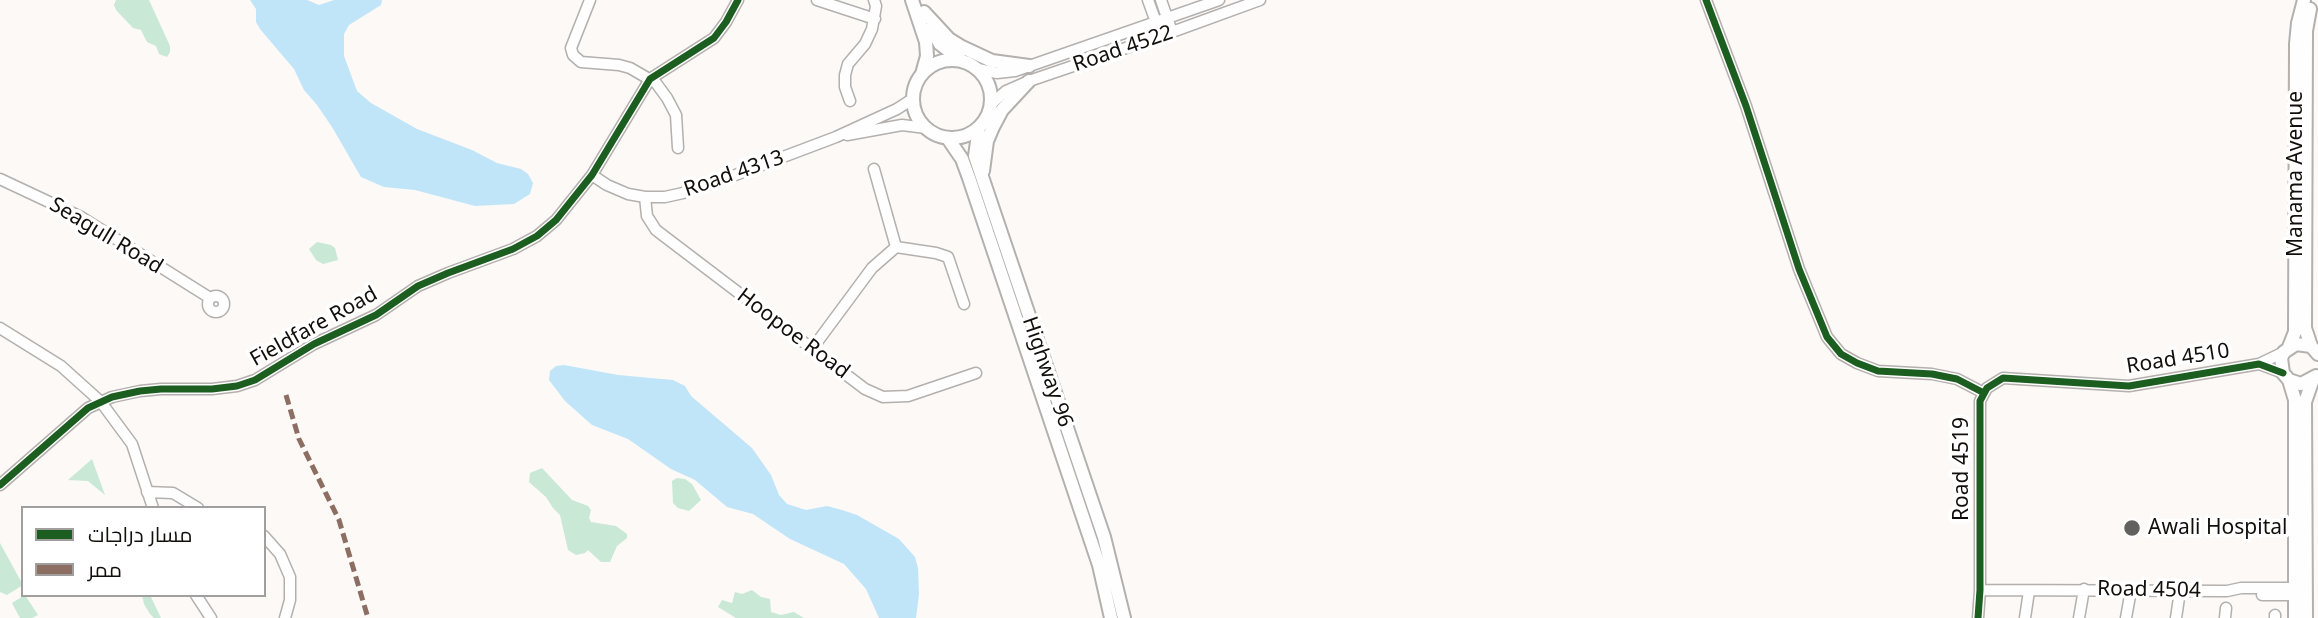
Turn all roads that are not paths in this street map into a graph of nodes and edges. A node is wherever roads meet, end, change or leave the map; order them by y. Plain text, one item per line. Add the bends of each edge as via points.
1 (590, 0) edge
2 (738, 0) edge
3 (817, 0) edge
4 (874, 0) edge
5 (912, 0) edge
6 (1149, 0) edge
7 (1161, 0) edge
8 (1219, 0) edge
9 (1260, 0) edge
10 (1706, 0) edge
11 (2304, 0) edge
12 (2313, 0) edge
13 (922, 6) edge
14 (1167, 18) junction
15 (875, 19) junction
16 (1155, 22) junction
17 (1172, 32) junction
18 (1161, 36) junction
19 (961, 60) junction
20 (1029, 66) junction
21 (978, 69) junction
22 (922, 74) junction
23 (650, 79) junction
24 (1029, 81) junction
25 (914, 98) junction
26 (850, 101) dead end
27 (990, 104) junction
28 (979, 127) junction
29 (926, 128) junction
30 (836, 137) junction
31 (949, 139) junction
32 (678, 148) dead end
33 (874, 169) dead end
34 (592, 175) junction
35 (982, 178) junction
36 (0, 179) edge
37 (645, 197) junction
38 (895, 247) junction
39 (210, 298) dead end
40 (964, 304) dead end
41 (0, 328) edge
42 (812, 349) junction
43 (2287, 349) junction
44 (2316, 352) edge
45 (2259, 364) junction
46 (976, 373) dead end
47 (2316, 376) edge
48 (2286, 377) junction
49 (2022, 380) joint
50 (1984, 393) junction
51 (101, 402) junction
52 (0, 485) edge
53 (147, 492) junction
54 (152, 506) edge
55 (195, 506) edge
56 (266, 538) edge
57 (2084, 589) junction
58 (1980, 590) junction
59 (2131, 590) junction
60 (2029, 591) junction
61 (2180, 591) junction
62 (2300, 592) junction
63 (197, 597) edge
64 (2306, 613) edge
65 (211, 618) edge
66 (285, 618) edge
67 (1111, 618) edge
68 (1124, 618) edge
69 (1978, 618) edge
70 (2025, 618) edge
71 (2079, 618) edge
72 (2126, 618) edge
73 (2176, 618) edge
74 (2295, 618) edge

1 - 23 street via 571,48 573,55 581,62 619,65
2 - 23 street via 714,38
3 - 15 street
4 - 15 street
5 - 22 street via 926,42
6 - 16 street
7 - 14 street
8 - 14 street, Road 4522
9 - 17 street, Road 4522
10 - 50 street via 1827,337 1841,354 1878,371 1957,379
11 - 43 street, Manama Avenue via 2297,44 2295,332
12 - 44 street, Manama Avenue via 2306,43 2305,328
13 - 19 street via 940,44
13 - 20 street via 949,39 962,47 992,61
14 - 16 street, Road 4522
14 - 17 street
15 - 26 street via 865,44 848,64 845,87
16 - 18 street
16 - 20 street, Road 4522
17 - 18 street, Road 4522
18 - 24 street, Road 4522
19 - 21 street
19 - 22 street via 943,61
20 - 21 street, Road 4522 via 997,73
21 - 27 street via 986,79
22 - 25 street
23 - 32 street via 676,115
23 - 34 street, Fieldfare Road
24 - 27 street, Road 4522
24 - 35 street via 993,127
25 - 29 street via 915,111
25 - 30 street, Road 4313
27 - 28 street
28 - 31 street via 971,134
28 - 35 street, Highway 96 via 975,156
29 - 30 street, Road 4313 via 902,125
29 - 31 street
30 - 37 street, Road 4313 via 697,189
31 - 67 street, Highway 96 via 962,159 982,216 1099,565
33 - 38 street
34 - 37 street, Road 4313 via 628,194
34 - 51 street, Fieldfare Road via 556,220 531,240 418,286 255,380 212,389 140,391
35 - 68 street, Highway 96 via 1104,537
36 - 39 street, Seagull Road via 103,230
37 - 42 street, Hoopoe Road via 647,216 656,230
38 - 40 street via 948,257
38 - 42 street via 872,268
41 - 51 street via 61,366
42 - 46 street, Hoopoe Road via 883,397 908,396
43 - 44 street via 2304,344
43 - 45 street
43 - 48 street, Manama Avenue via 2280,366
45 - 48 street, Road 4510
45 - 49 street, Road 4510 via 2129,386
47 - 48 street via 2301,384
47 - 62 street via 2305,402
48 - 62 street via 2295,400
49 - 50 street, Road 4519 via 1994,382
50 - 58 street, Road 4519 via 1979,411
51 - 52 street, Fieldfare Road via 79,414
51 - 53 street via 132,443
53 - 54 street
53 - 55 street via 173,493
56 - 66 street via 281,554 290,577
57 - 59 street, Road 4504
57 - 60 street, Road 4504
57 - 71 street
58 - 60 street, Road 4504
58 - 69 street, Road 4519
59 - 61 street, Road 4504
59 - 72 street
60 - 70 street
61 - 62 street, Road 4504 via 2241,588
61 - 73 street
62 - 64 street
62 - 74 street
63 - 65 street

